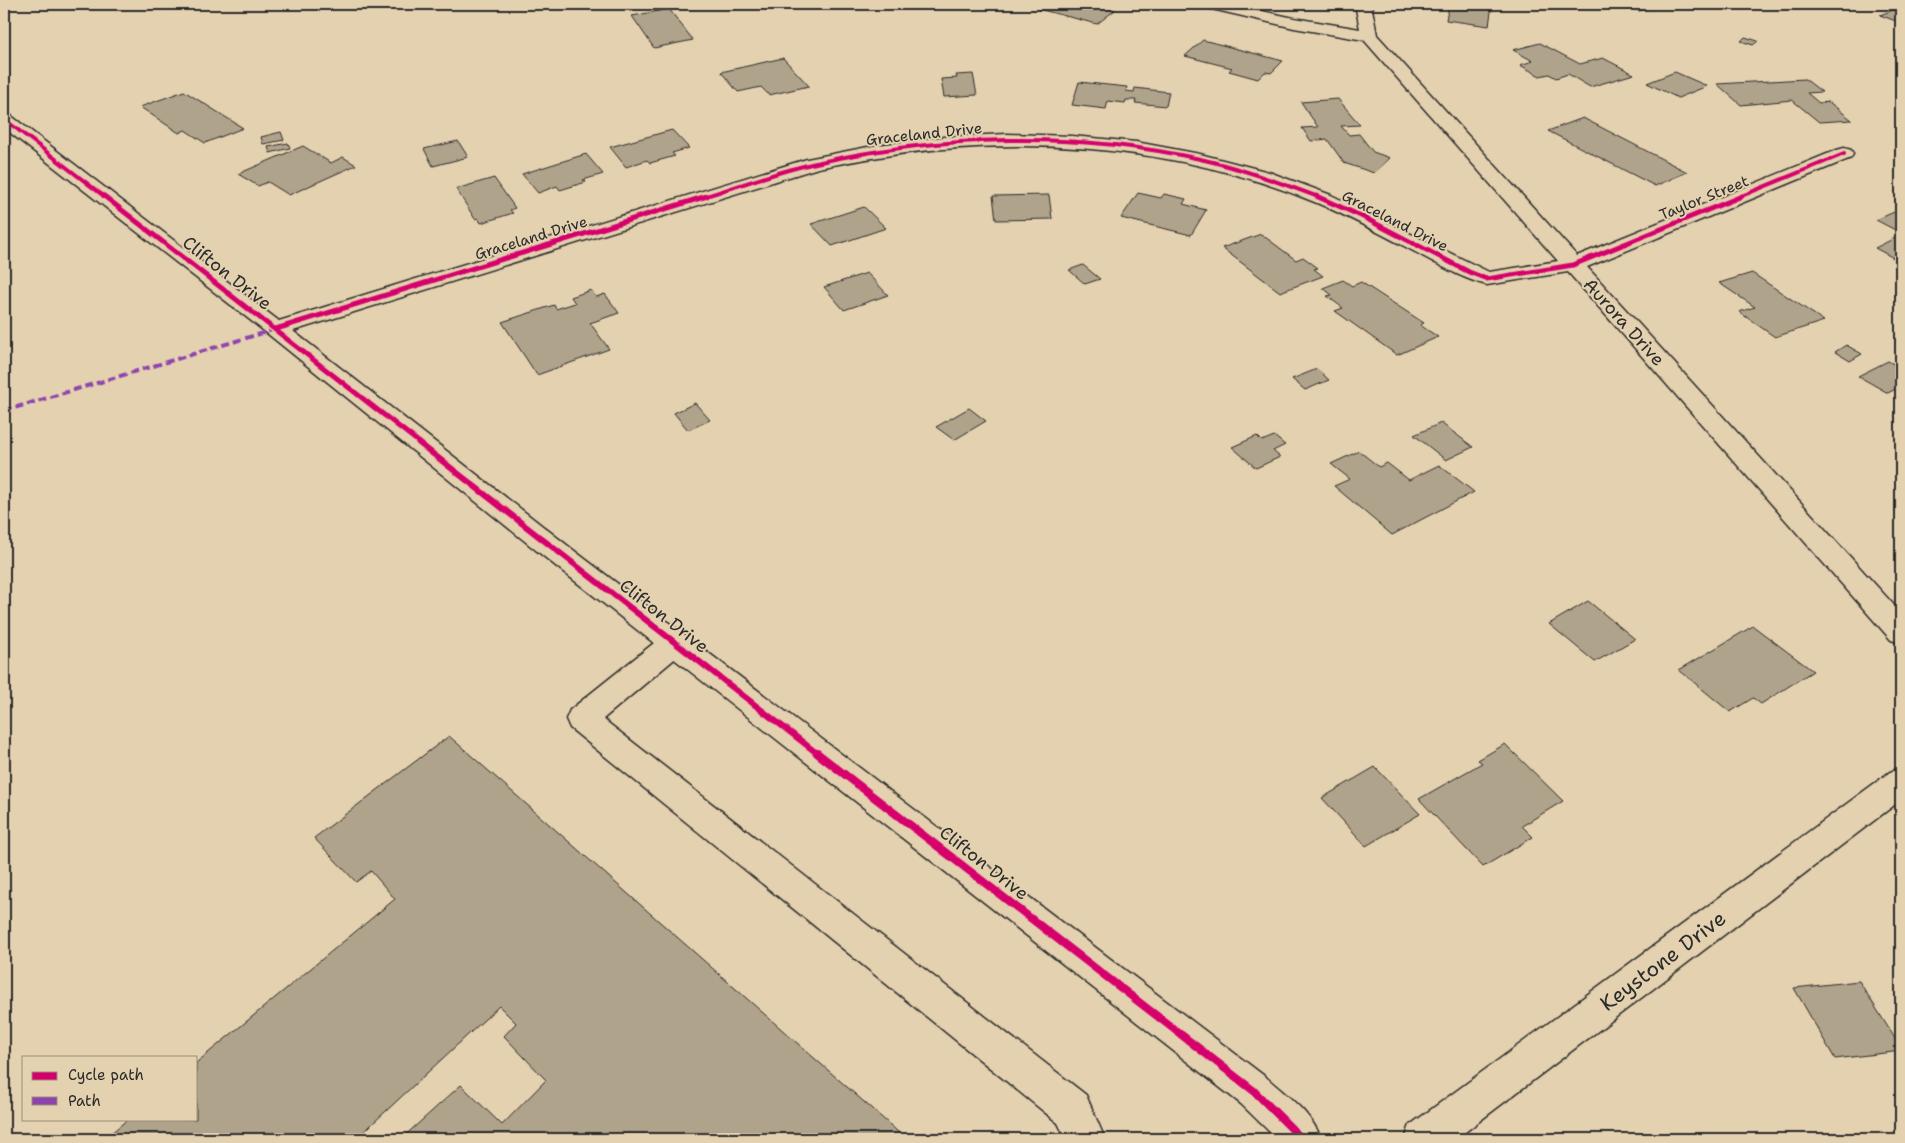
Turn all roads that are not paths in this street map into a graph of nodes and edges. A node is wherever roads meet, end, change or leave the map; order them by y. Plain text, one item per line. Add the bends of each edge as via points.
1 (1209, 4) edge
2 (1366, 4) edge
3 (1369, 36) junction
4 (4, 118) edge
5 (1844, 154) dead end
6 (1573, 264) junction
7 (276, 329) junction
8 (1901, 632) edge
9 (674, 643) junction
10 (1901, 782) edge
11 (1086, 1139) edge
12 (1302, 1139) edge
13 (1424, 1139) edge

1 - 3 street
2 - 3 street
3 - 6 street, Aurora Drive
4 - 7 street, Clifton Drive
5 - 6 street, Taylor Street
6 - 7 street, Graceland Drive via 1487,279 1323,199 1226,166 1164,152 1106,144 1046,139 980,139 898,147 814,163
6 - 8 street, Aurora Drive
7 - 9 street, Clifton Drive
9 - 11 street via 580,719 1072,1109
9 - 12 street, Clifton Drive via 1254,1091
10 - 13 street, Keystone Drive

